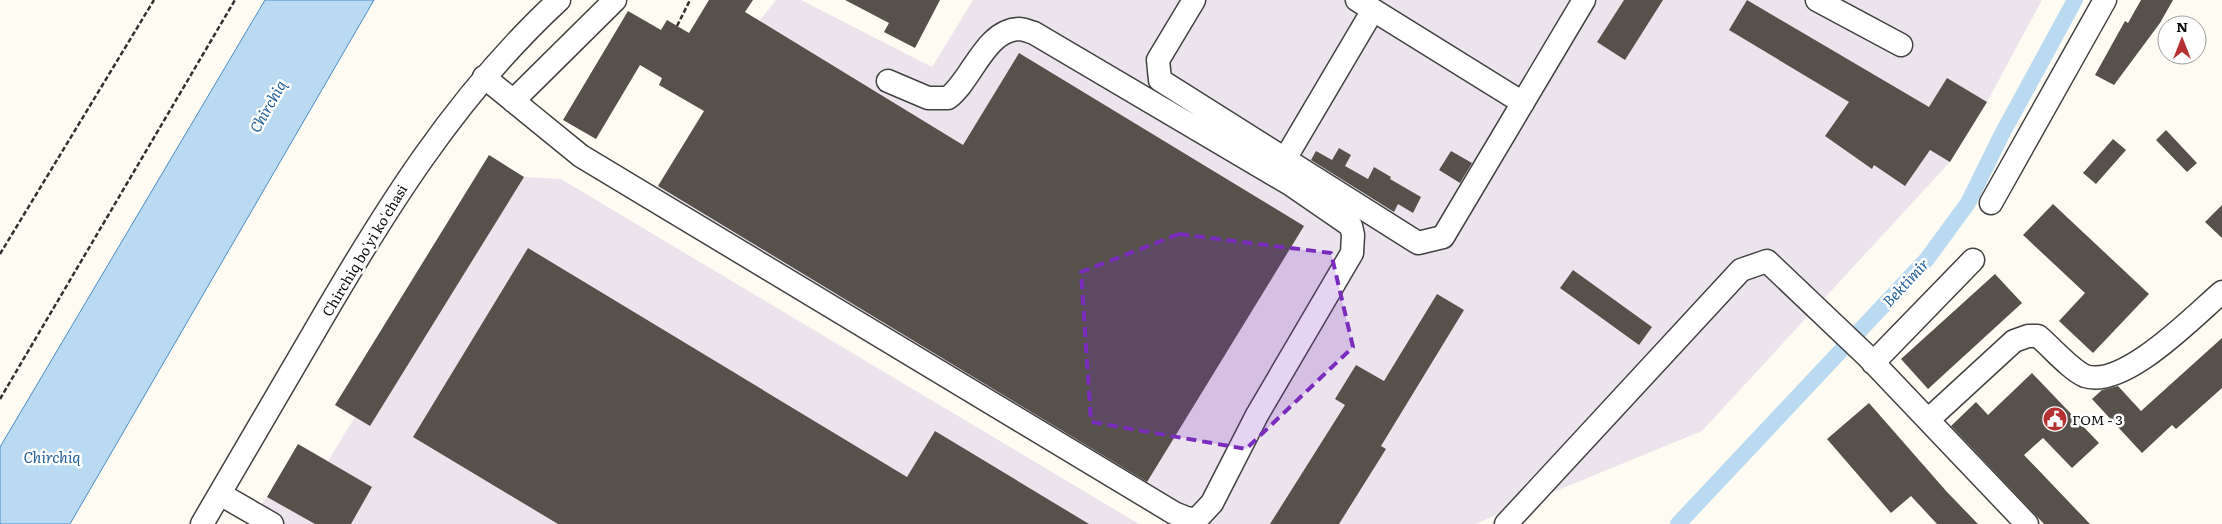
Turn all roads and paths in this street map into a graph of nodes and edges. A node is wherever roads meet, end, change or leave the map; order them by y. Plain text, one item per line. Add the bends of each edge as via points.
1 (154, 0) edge
2 (235, 0) edge
3 (559, 0) edge
4 (615, 0) edge
5 (690, 0) edge
6 (1194, 0) edge
7 (1584, 0) edge
8 (1817, 0) edge
9 (2105, 0) edge
10 (1365, 5) edge
11 (677, 26) dead end
12 (1901, 45) dead end
13 (484, 78) junction
14 (888, 81) dead end
15 (513, 101) junction
16 (1523, 103) junction
17 (1285, 159) junction
18 (1991, 204) dead end
19 (0, 254) edge
20 (1973, 260) dead end
21 (2222, 292) edge
22 (1870, 360) junction
23 (0, 399) edge
24 (1928, 420) junction
25 (220, 494) junction
26 (202, 524) edge
27 (272, 524) edge
28 (1506, 524) edge
29 (2027, 524) edge

1 - 19 path
2 - 23 path
3 - 13 street, Chirchiq bo'yi ko'chasi
4 - 15 street
5 - 11 path
6 - 17 street via 1158,60 1160,80
7 - 16 street
8 - 12 street
9 - 18 street
10 - 16 street
10 - 17 street
13 - 15 street
13 - 25 street, Chirchiq bo'yi ko'chasi via 413,169
14 - 15 street via 928,98 948,98 968,78 994,38 1019,29 1034,33 1290,184 1351,226 1352,253 1257,415 1212,502 1198,518 1189,519 1174,513 581,156
16 - 17 street via 1443,237 1418,242
20 - 22 street
21 - 24 street via 2139,362 2102,377 2078,372 2038,336 2014,341
22 - 24 street
22 - 28 street via 1767,261 1741,270
24 - 29 street
25 - 26 street, Chirchiq bo'yi ko'chasi
25 - 27 street

